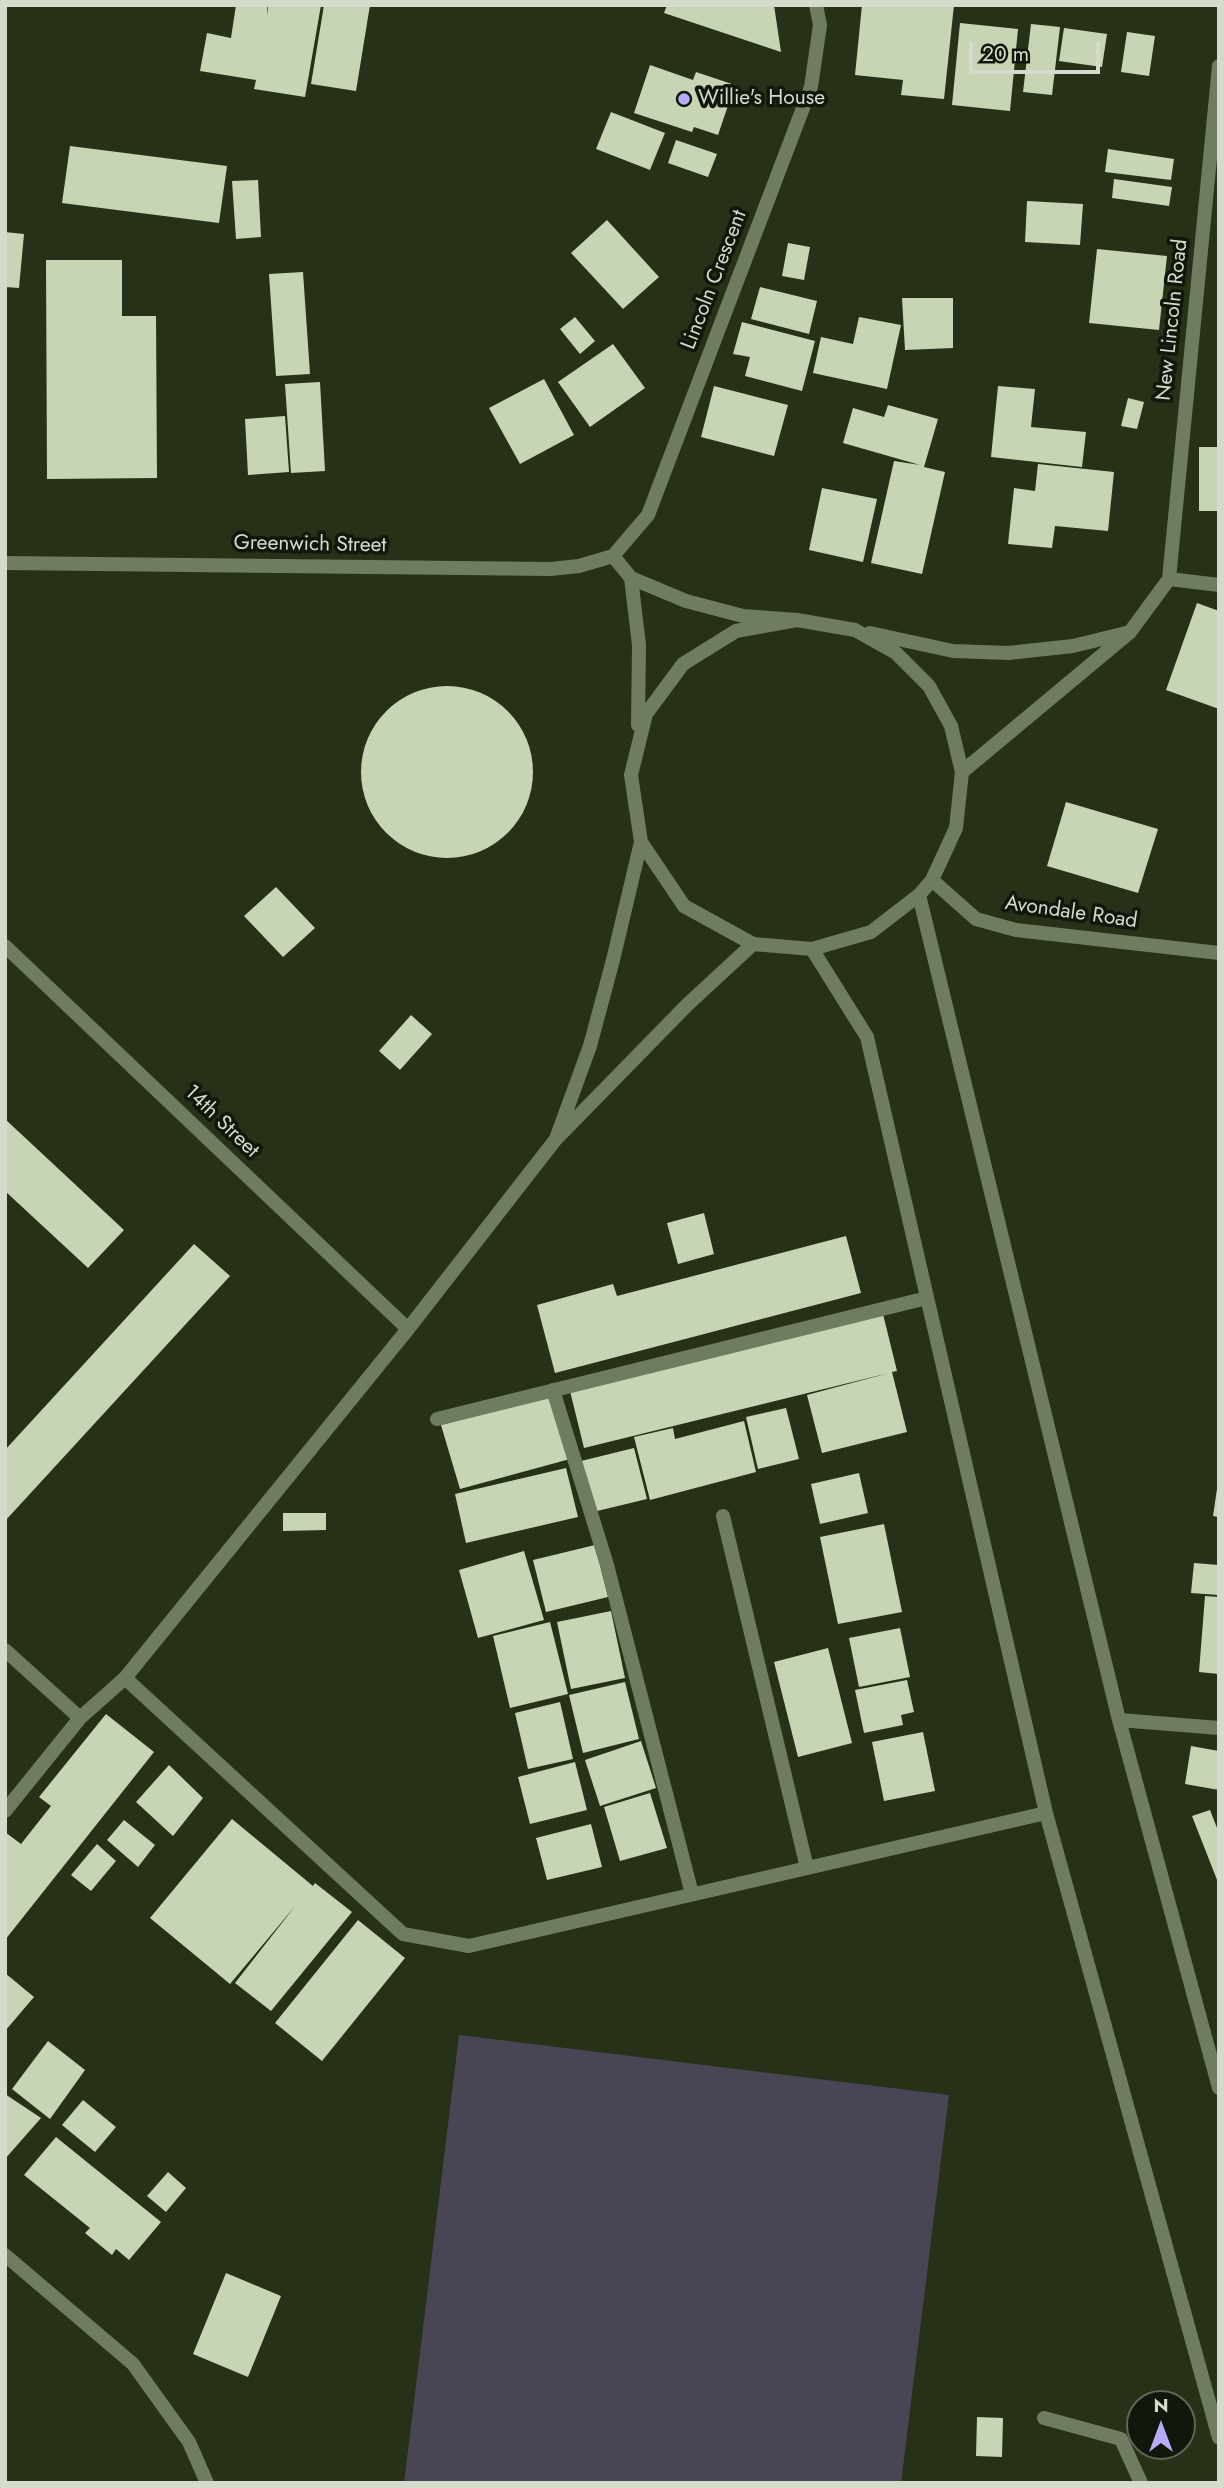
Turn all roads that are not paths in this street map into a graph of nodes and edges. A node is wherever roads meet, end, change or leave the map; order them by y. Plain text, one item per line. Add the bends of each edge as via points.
1 (817, 5) edge
2 (1219, 66) edge
3 (613, 556) junction
4 (5, 563) edge
5 (631, 578) junction
6 (1169, 579) junction
7 (1219, 585) edge
8 (797, 620) junction
9 (855, 630) junction
10 (1130, 632) junction
11 (962, 772) junction
12 (631, 775) junction
13 (641, 842) junction
14 (932, 880) junction
15 (919, 895) junction
16 (753, 944) junction
17 (5, 946) edge
18 (812, 949) junction
19 (1219, 953) edge
20 (556, 1139) junction
21 (927, 1298) junction
22 (408, 1329) junction
23 (553, 1390) junction
24 (437, 1419) dead end
25 (723, 1516) dead end
26 (5, 1650) edge
27 (125, 1678) junction
28 (80, 1718) junction
29 (1119, 1720) junction
30 (1219, 1728) edge
31 (5, 1811) edge
32 (1046, 1813) junction
33 (807, 1868) junction
34 (692, 1894) junction
35 (1219, 2088) edge
36 (5, 2255) edge
37 (1044, 2418) dead end
38 (1219, 2438) edge
39 (207, 2483) edge
40 (1141, 2483) edge

1 - 3 street, Lincoln Crescent via 820,25 811,87 648,515
2 - 6 street, New Lincoln Road
3 - 4 street, Greenwich Street via 551,569
3 - 5 street
5 - 8 street via 743,616
5 - 12 street via 640,712
6 - 7 street
6 - 10 street
8 - 9 street
8 - 12 street via 736,631 683,664 646,714
9 - 10 street via 953,651 1008,653 1073,646
9 - 11 street via 896,653 929,686 951,726
10 - 11 street
11 - 14 street via 956,828
12 - 13 street
13 - 16 street via 684,906
13 - 20 street via 590,1046
14 - 15 street
14 - 19 street, Avondale Road via 976,919 1016,930
15 - 18 street via 871,933
15 - 29 street
16 - 18 street
16 - 20 street via 687,1004
17 - 22 street, 14th Street
18 - 21 street via 867,1037
20 - 22 street
21 - 23 street
21 - 32 street
22 - 27 street
23 - 24 street
23 - 34 street via 607,1565
25 - 33 street
26 - 28 street
27 - 28 street
27 - 34 street via 403,1934 469,1946
28 - 31 street
29 - 30 street
29 - 35 street
32 - 33 street
32 - 38 street
33 - 34 street
36 - 39 street via 134,2364 188,2442
37 - 40 street via 1121,2439

